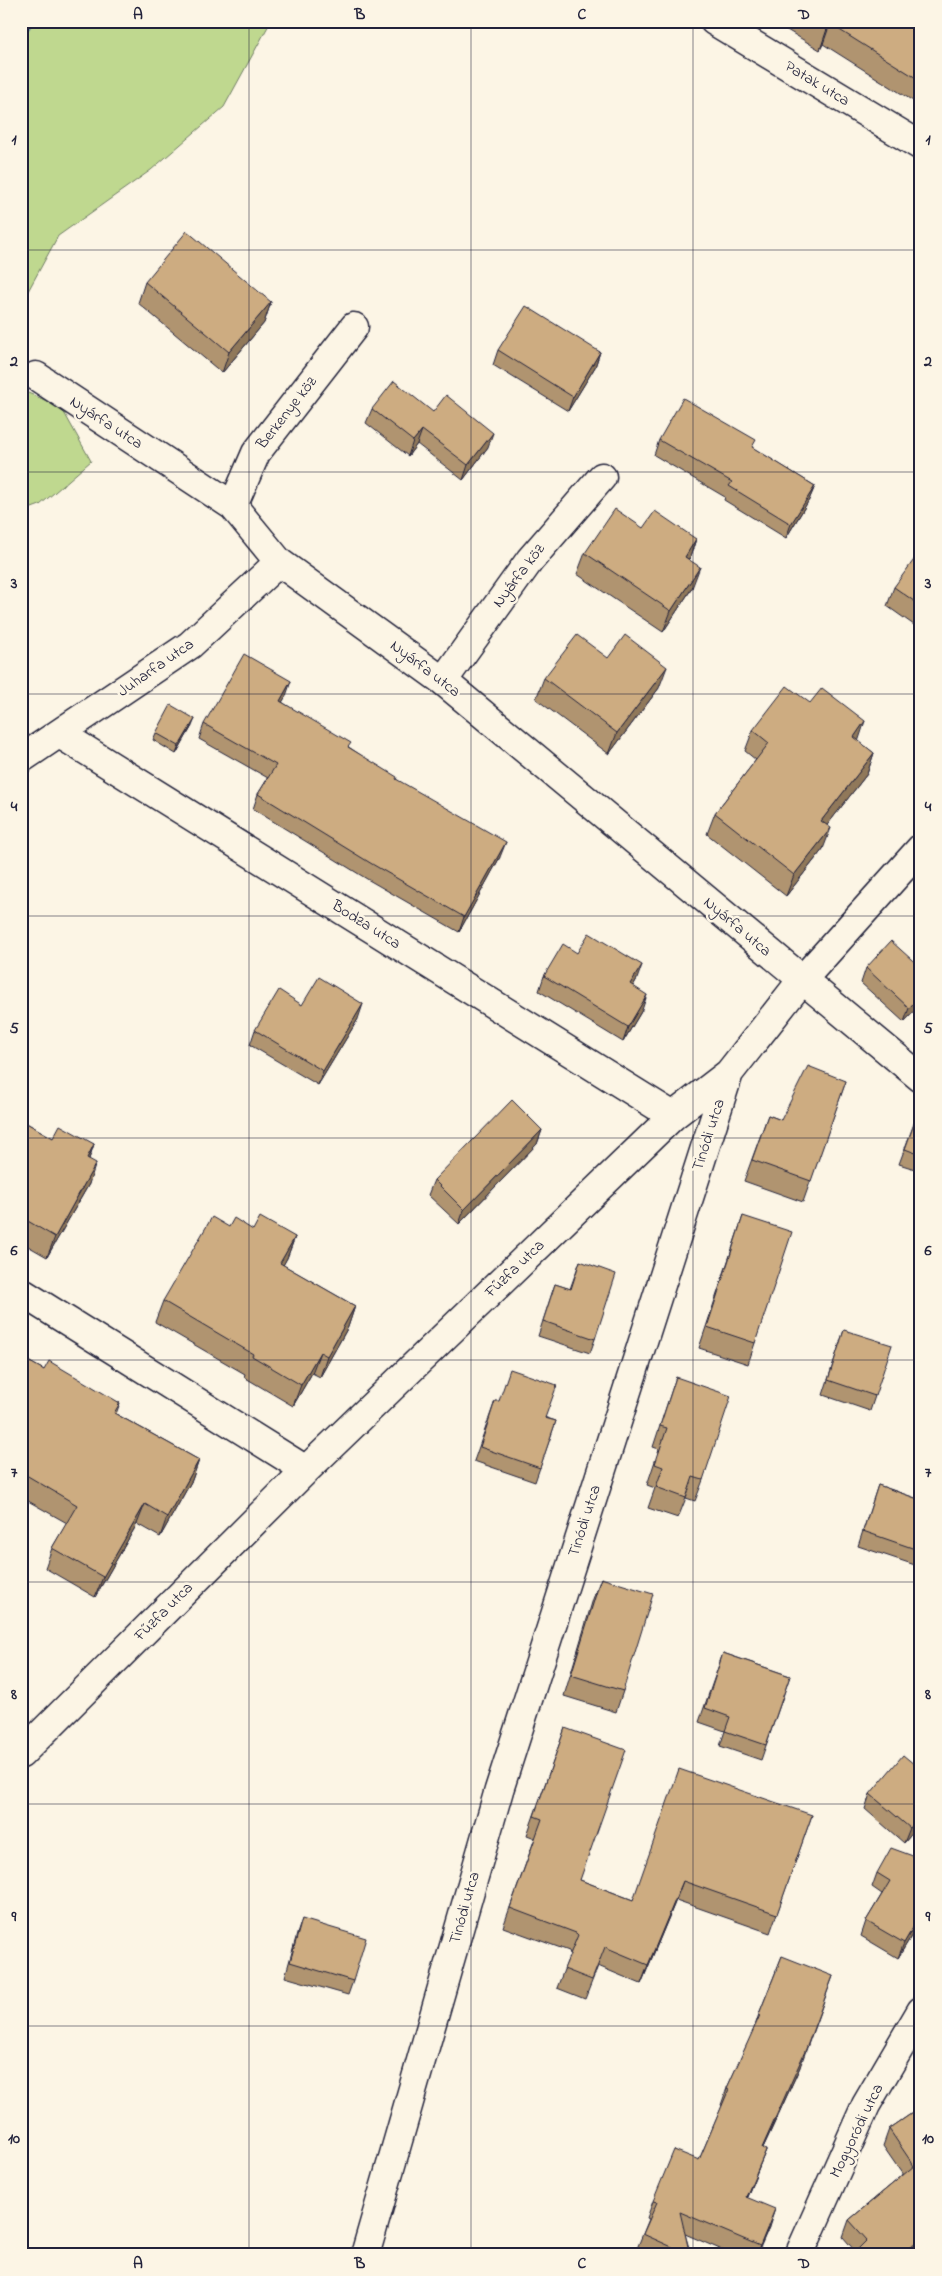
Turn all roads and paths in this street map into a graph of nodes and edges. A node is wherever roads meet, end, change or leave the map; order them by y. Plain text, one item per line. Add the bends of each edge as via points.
1 (714, 21) edge
2 (921, 146) edge
3 (354, 327) dead end
4 (36, 376) dead end
5 (602, 477) dead end
6 (233, 506) junction
7 (279, 562) junction
8 (443, 681) junction
9 (60, 734) junction
10 (21, 759) edge
11 (921, 848) edge
12 (802, 980) junction
13 (729, 1073) junction
14 (921, 1078) edge
15 (673, 1116) junction
16 (21, 1292) edge
17 (306, 1470) junction
18 (21, 1754) edge
19 (921, 2011) edge
20 (365, 2255) edge
21 (799, 2255) edge

1 - 2 street, Patak utca
3 - 6 street, Berkenye köz via 256,453
4 - 6 street, Nyárfa utca
5 - 8 street, Nyárfa köz via 530,560
6 - 7 street, Nyárfa utca
7 - 8 street, Nyárfa utca
7 - 9 street, Juharfa utca via 190,645
8 - 12 street, Nyárfa utca
9 - 10 street, Juharfa utca
9 - 15 street, Bodza utca
11 - 12 street, Tinódi utca
12 - 13 street, Tinódi utca
12 - 14 street, Nyárfa utca
13 - 15 street, Fűzfa utca
13 - 20 street, Tinódi utca via 499,1790
15 - 17 street, Fűzfa utca
16 - 17 street
17 - 18 street, Fűzfa utca
19 - 21 street, Mogyoródi utca via 866,2105

